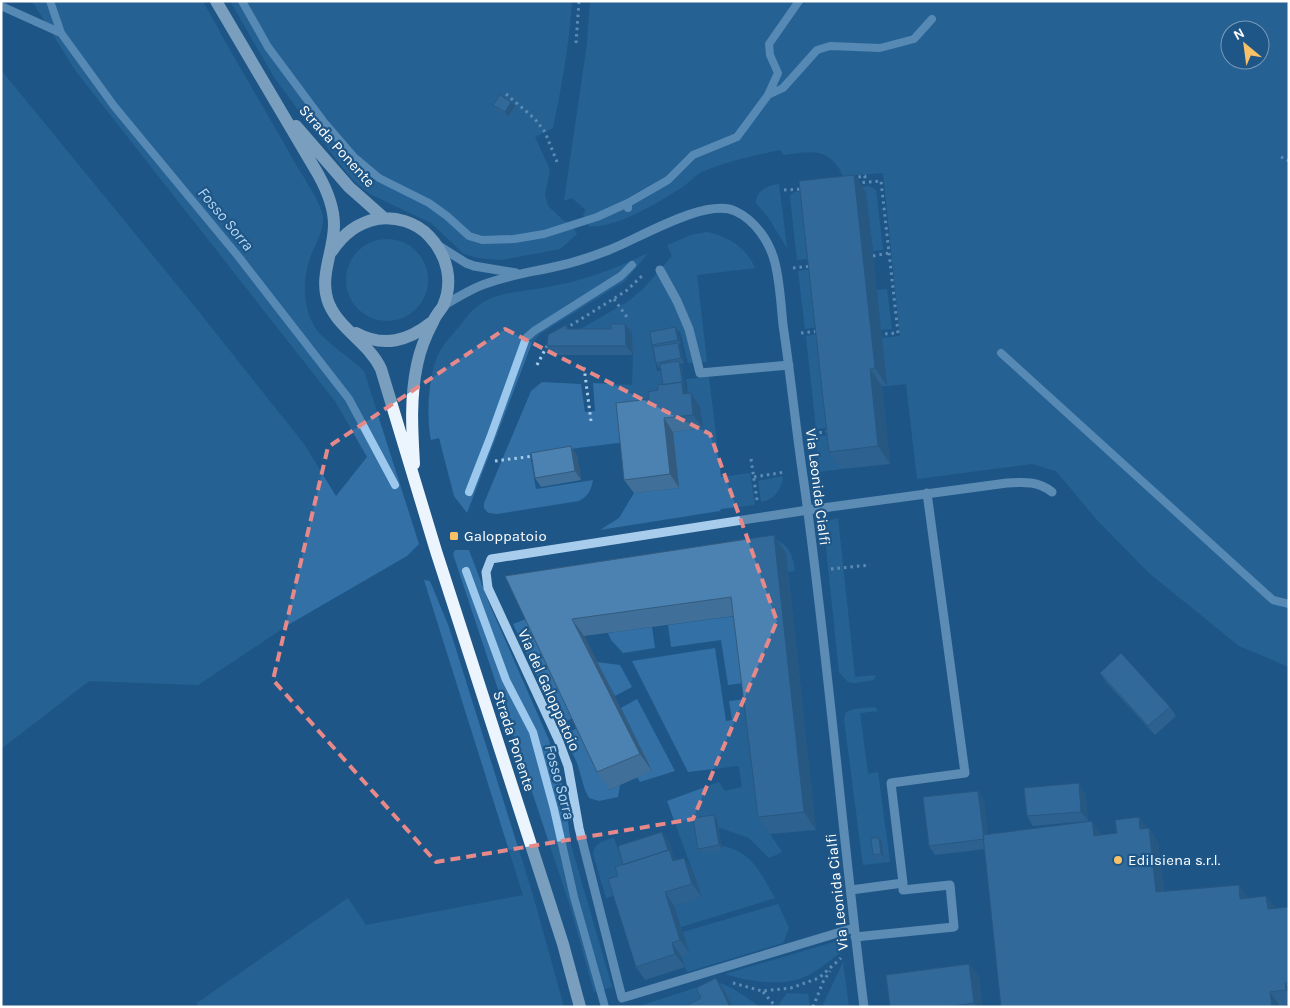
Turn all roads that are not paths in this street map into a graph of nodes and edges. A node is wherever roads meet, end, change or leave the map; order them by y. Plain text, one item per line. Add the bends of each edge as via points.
1 (216, 1) edge
2 (269, 92) junction
3 (384, 218) junction
4 (439, 246) junction
5 (330, 254) junction
6 (660, 270) dead end
7 (521, 273) junction
8 (443, 306) junction
9 (433, 321) junction
10 (350, 330) junction
11 (789, 365) junction
12 (416, 486) junction
13 (1052, 492) dead end
14 (927, 493) junction
15 (808, 510) junction
16 (902, 883) junction
17 (851, 890) junction
18 (855, 932) junction
19 (580, 1007) edge
20 (864, 1007) edge

1 - 2 main road, Strada Ponente
2 - 3 main road, Strada Ponente via 333,170
2 - 5 main road, Strada Ponente via 330,199 334,226
3 - 4 main road, Strada Ponente via 405,220 424,230
3 - 5 main road, Strada Ponente via 367,221 352,229
4 - 7 street, Via Leonida Cialfi via 474,266
4 - 8 main road, Strada Ponente via 447,264 448,285
5 - 10 main road, Strada Ponente via 325,270 329,303
6 - 11 street via 689,329 700,373
7 - 8 street, Via Leonida Cialfi via 482,285
7 - 11 street, Via Leonida Cialfi via 594,255 698,212 724,207 733,209 754,224 771,250
8 - 9 main road, Strada Ponente
9 - 10 main road, Strada Ponente via 402,340 384,342
9 - 12 main road, Strada Ponente via 420,354 412,397
10 - 12 main road, Strada Ponente via 381,369
11 - 15 street, Via Leonida Cialfi
12 - 19 main road, Strada Ponente via 563,944
13 - 14 street, Via del Galoppatoio via 1044,486 1021,482
14 - 15 street, Via del Galoppatoio
14 - 16 street via 965,773 891,783
15 - 17 street, Via Leonida Cialfi
15 - 18 street, Via del Galoppatoio via 491,560 486,572 488,588 568,766 579,828 622,998
16 - 17 street
16 - 18 street via 903,890 950,885 954,927
17 - 18 street, Via Leonida Cialfi
18 - 20 street, Via Leonida Cialfi

